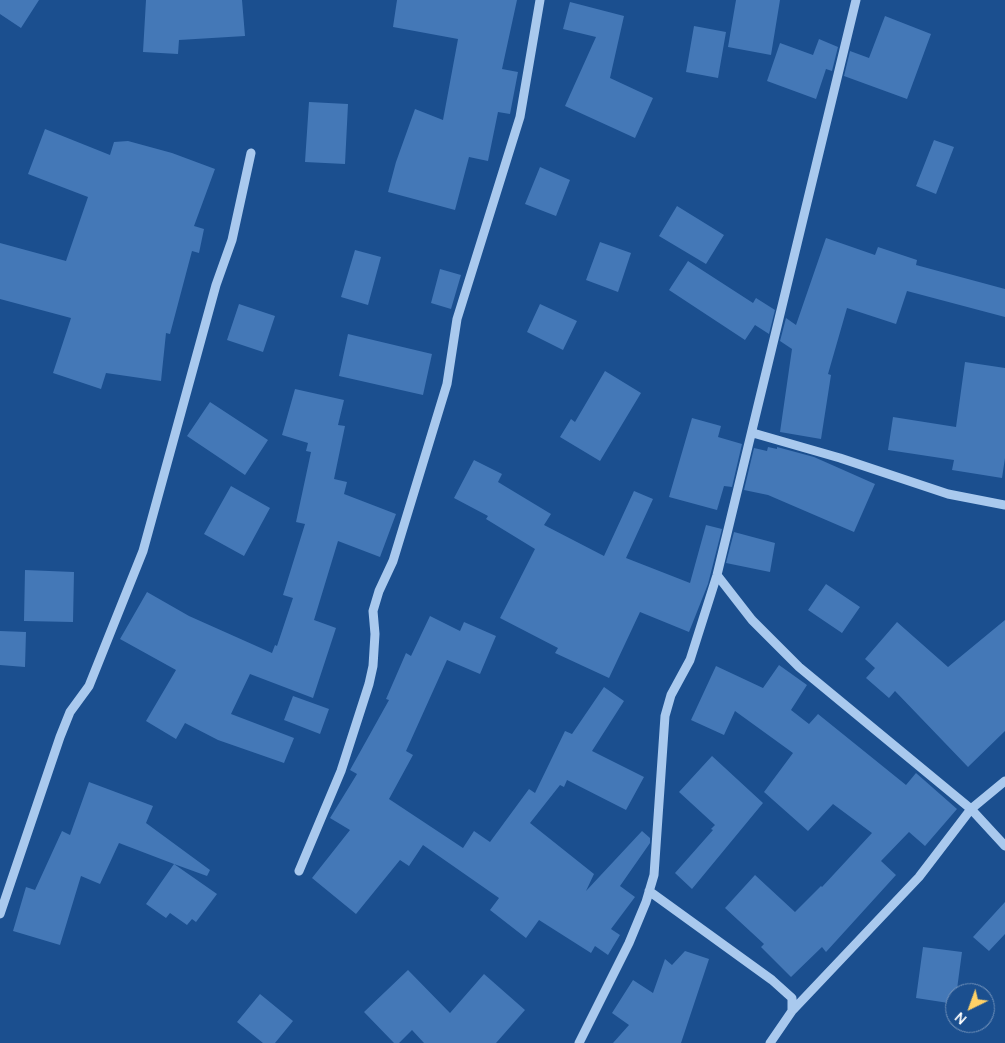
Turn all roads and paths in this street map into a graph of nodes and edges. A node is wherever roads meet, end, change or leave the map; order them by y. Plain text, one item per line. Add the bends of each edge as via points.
1 (540, 0) edge
2 (856, 0) edge
3 (251, 153) dead end
4 (753, 433) junction
5 (1005, 505) edge
6 (717, 575) junction
7 (1005, 782) edge
8 (970, 809) junction
9 (1005, 846) edge
10 (299, 871) dead end
11 (649, 891) junction
12 (0, 914) edge
13 (792, 1011) junction
14 (579, 1043) edge
15 (770, 1043) edge

1 - 10 street via 520,117 457,318 447,384 393,560 373,612 375,634 371,675 341,771
2 - 4 street
3 - 12 street via 232,240 216,285 143,551 89,686 70,712 60,737
4 - 5 street via 948,494
4 - 6 street
6 - 8 street via 752,620 799,667
6 - 11 street via 690,660 671,695 666,716 654,875
7 - 8 street
8 - 9 street
8 - 13 street via 919,877
11 - 13 street via 772,980 792,998
11 - 14 street via 628,943
13 - 15 street

